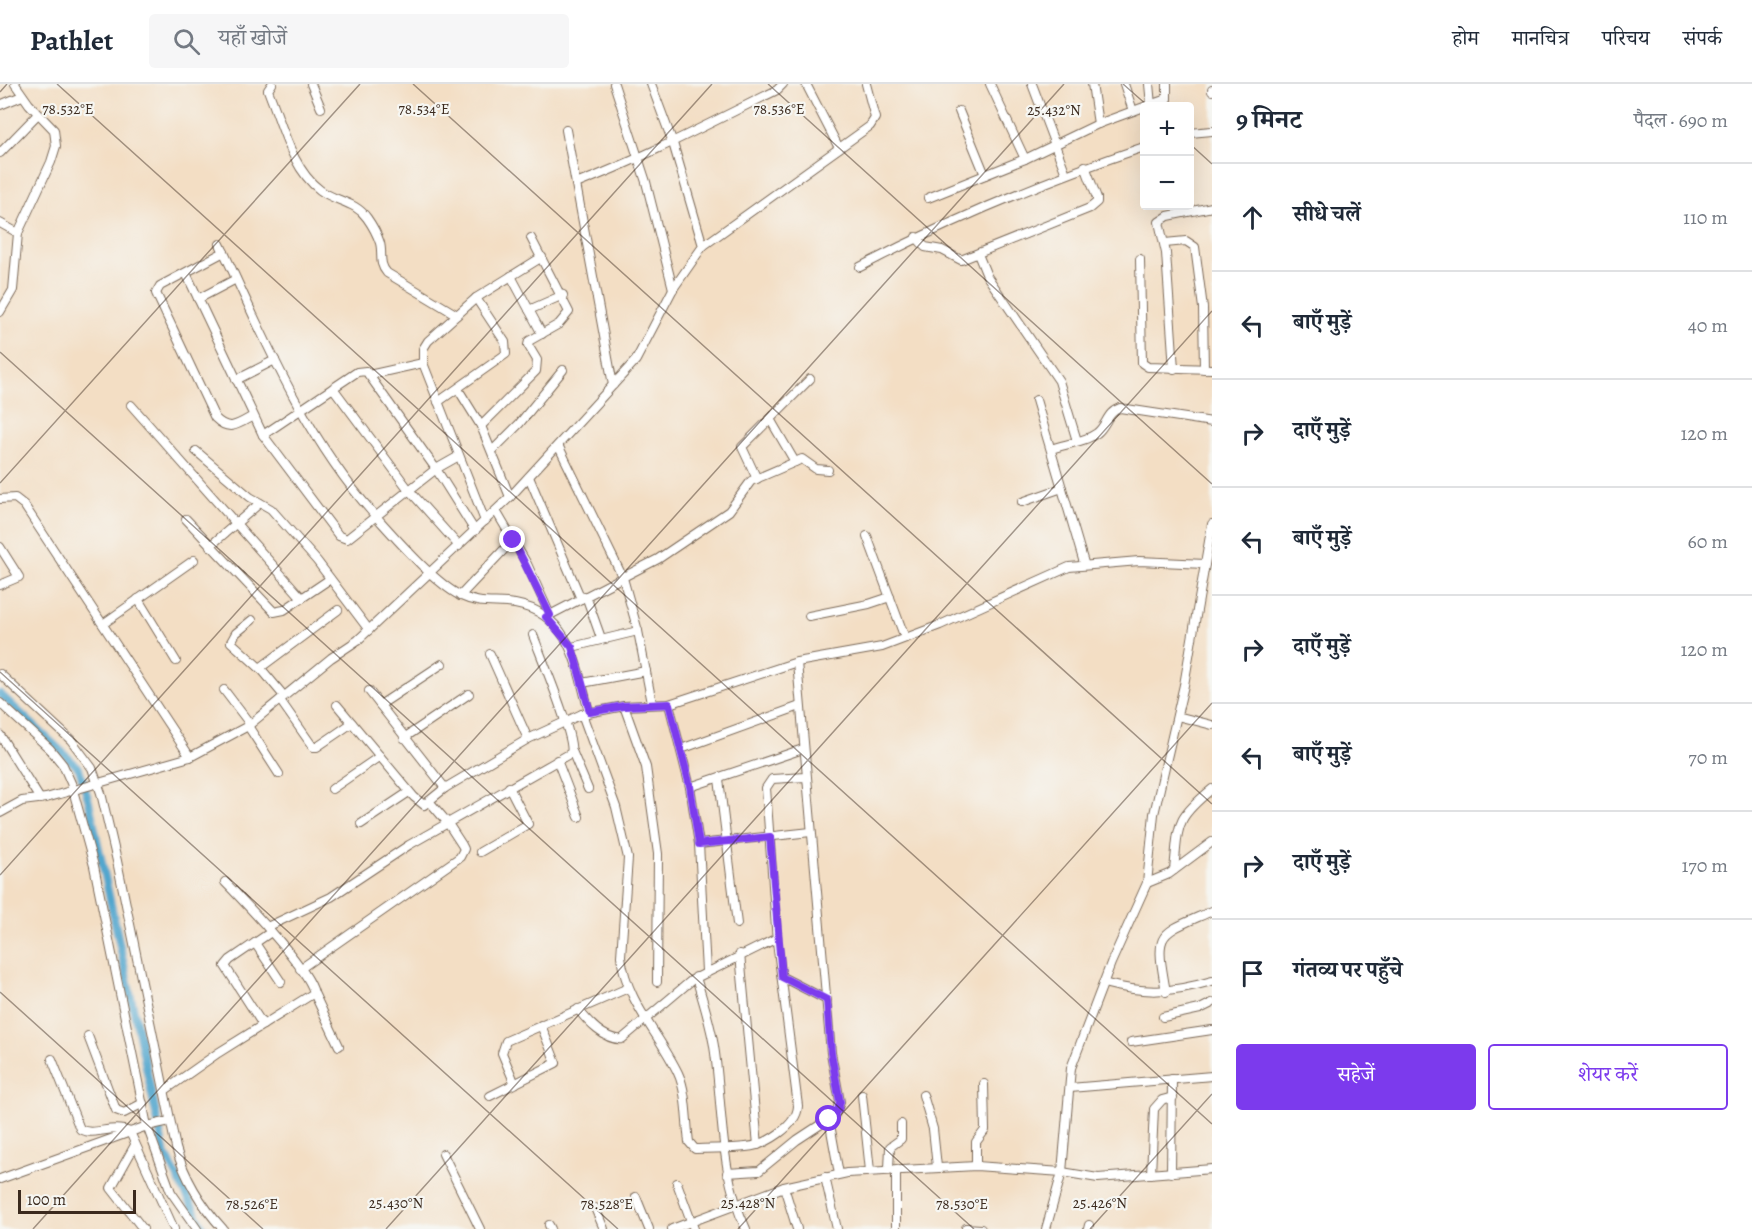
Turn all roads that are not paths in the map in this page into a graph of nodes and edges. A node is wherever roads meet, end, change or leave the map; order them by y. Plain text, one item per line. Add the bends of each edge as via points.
1 (15, 84) edge
2 (311, 84) edge
3 (614, 84) edge
4 (651, 84) edge
5 (783, 84) edge
6 (806, 84) edge
7 (866, 84) edge
8 (990, 84) edge
9 (1032, 84) edge
10 (1092, 84) edge
11 (1124, 84) edge
12 (1149, 84) edge
13 (1167, 84) edge
14 (269, 86) edge
15 (22, 96) junction
16 (1147, 102) edge
17 (1158, 102) edge
18 (0, 105) edge
19 (321, 108) dead end
20 (1140, 108) edge
21 (959, 111) dead end
22 (1133, 111) junction
23 (38, 114) junction
24 (1098, 124) junction
25 (566, 130) dead end
26 (1212, 131) edge
27 (1194, 133) edge
28 (673, 143) junction
29 (1056, 144) junction
30 (839, 148) junction
31 (1140, 148) edge
32 (0, 153) edge
33 (639, 159) junction
34 (1025, 159) junction
35 (1085, 166) junction
36 (1066, 174) junction
37 (985, 175) junction
38 (576, 184) junction
39 (928, 198) dead end
40 (1212, 207) edge
41 (0, 223) edge
42 (18, 233) junction
43 (916, 237) junction
44 (531, 238) dead end
45 (1165, 243) junction
46 (703, 246) junction
47 (978, 254) junction
48 (542, 257) junction
49 (1140, 259) dead end
50 (860, 267) dead end
51 (186, 273) junction
52 (511, 276) junction
53 (236, 279) junction
54 (673, 288) junction
55 (563, 295) junction
56 (476, 298) junction
57 (198, 299) junction
58 (529, 310) junction
59 (0, 312) edge
60 (457, 315) junction
61 (542, 334) junction
62 (275, 360) junction
63 (423, 363) junction
64 (1174, 369) junction
65 (1208, 369) edge
66 (563, 370) dead end
67 (369, 375) junction
68 (810, 379) dead end
69 (236, 380) junction
70 (613, 385) junction
71 (333, 388) junction
72 (458, 389) junction
73 (1036, 400) dead end
74 (438, 402) junction
75 (131, 405) dead end
76 (299, 410) junction
77 (253, 416) junction
78 (770, 419) junction
79 (1212, 422) edge
80 (482, 426) junction
81 (263, 435) junction
82 (1077, 441) junction
83 (558, 444) junction
84 (1051, 449) junction
85 (493, 450) junction
86 (196, 451) dead end
87 (459, 456) junction
88 (795, 462) junction
89 (436, 469) junction
90 (828, 470) dead end
91 (529, 477) junction
92 (757, 479) junction
93 (1062, 488) junction
94 (409, 490) junction
95 (510, 497) junction
96 (0, 498) edge
97 (1022, 502) dead end
98 (260, 503) junction
99 (495, 511) junction
100 (376, 516) junction
101 (186, 519) dead end
102 (485, 522) junction
103 (237, 523) junction
104 (1212, 524) edge
105 (475, 531) junction
106 (867, 536) dead end
107 (513, 540) junction
108 (210, 546) junction
109 (459, 546) junction
110 (0, 547) edge
111 (194, 560) dead end
112 (1208, 561) edge
113 (1084, 564) junction
114 (431, 571) junction
115 (623, 578) junction
116 (330, 579) junction
117 (0, 585) edge
118 (460, 596) junction
119 (890, 597) junction
120 (302, 598) junction
121 (583, 598) junction
122 (138, 599) junction
123 (338, 610) dead end
124 (809, 615) dead end
125 (548, 616) junction
126 (252, 620) dead end
127 (103, 624) junction
128 (369, 630) junction
129 (638, 631) junction
130 (533, 635) dead end
131 (601, 638) junction
132 (905, 638) junction
133 (572, 647) junction
134 (490, 654) dead end
135 (176, 660) dead end
136 (797, 662) junction
137 (442, 664) dead end
138 (260, 668) junction
139 (646, 672) junction
140 (0, 674) edge
141 (582, 683) junction
142 (224, 690) dead end
143 (369, 691) dead end
144 (469, 694) dead end
145 (282, 698) junction
146 (0, 703) edge
147 (652, 703) junction
148 (669, 704) junction
149 (337, 705) dead end
150 (380, 705) junction
151 (800, 705) junction
152 (624, 706) junction
153 (586, 713) junction
154 (1177, 716) junction
155 (565, 720) junction
156 (352, 723) junction
157 (249, 725) junction
158 (1212, 725) edge
159 (0, 735) edge
160 (404, 738) junction
161 (528, 739) junction
162 (681, 749) junction
163 (803, 749) junction
164 (572, 751) junction
165 (380, 756) junction
166 (190, 757) junction
167 (557, 760) junction
168 (279, 774) dead end
169 (806, 777) junction
170 (718, 779) junction
171 (95, 782) junction
172 (690, 786) junction
173 (509, 787) junction
174 (75, 788) junction
175 (445, 788) junction
176 (332, 789) dead end
177 (588, 789) dead end
178 (1212, 789) edge
179 (409, 792) junction
180 (40, 799) junction
181 (429, 801) junction
182 (0, 813) edge
183 (579, 817) dead end
184 (447, 822) junction
185 (361, 824) dead end
186 (811, 831) junction
187 (770, 837) junction
188 (728, 841) junction
189 (1212, 842) edge
190 (699, 844) junction
191 (480, 852) dead end
192 (1174, 870) junction
193 (225, 882) dead end
194 (1147, 884) junction
195 (1212, 911) edge
196 (737, 924) dead end
197 (269, 930) junction
198 (777, 938) junction
199 (255, 943) junction
200 (740, 954) junction
201 (300, 969) junction
202 (706, 971) junction
203 (696, 977) junction
204 (782, 977) junction
205 (1212, 981) edge
206 (281, 982) dead end
207 (657, 982) dead end
208 (1103, 983) junction
209 (628, 988) junction
210 (1166, 992) junction
211 (314, 993) junction
212 (827, 1000) junction
213 (1212, 1003) edge
214 (578, 1010) junction
215 (1163, 1017) dead end
216 (644, 1020) junction
217 (263, 1025) junction
218 (541, 1025) junction
219 (1212, 1030) edge
220 (88, 1036) dead end
221 (1131, 1042) dead end
222 (339, 1046) dead end
223 (52, 1059) dead end
224 (1212, 1076) edge
225 (1172, 1079) junction
226 (515, 1084) junction
227 (984, 1084) dead end
228 (1070, 1088) junction
229 (164, 1092) junction
230 (862, 1095) dead end
231 (923, 1095) dead end
232 (490, 1096) dead end
233 (1173, 1097) junction
234 (143, 1103) junction
235 (829, 1119) junction
236 (168, 1121) junction
237 (901, 1124) dead end
238 (149, 1125) junction
239 (130, 1132) junction
240 (135, 1145) junction
241 (758, 1145) junction
242 (725, 1147) junction
243 (443, 1154) dead end
244 (976, 1166) junction
245 (937, 1167) junction
246 (892, 1169) junction
247 (1212, 1169) edge
248 (870, 1171) junction
249 (1062, 1172) junction
250 (727, 1173) junction
251 (1172, 1173) junction
252 (839, 1174) junction
253 (1151, 1174) junction
254 (825, 1177) junction
255 (0, 1179) edge
256 (677, 1183) dead end
257 (784, 1187) junction
258 (636, 1197) dead end
259 (735, 1206) junction
260 (595, 1208) dead end
261 (693, 1226) edge
262 (966, 1228) edge
263 (143, 1229) edge
264 (174, 1229) edge
265 (196, 1229) edge
266 (223, 1229) edge
267 (480, 1229) edge
268 (603, 1229) edge
269 (649, 1229) edge
270 (672, 1229) edge
271 (746, 1229) edge
272 (797, 1229) edge
273 (837, 1229) edge
274 (896, 1229) edge
275 (981, 1229) edge
276 (1046, 1229) edge

1 - 15 street
2 - 19 street
3 - 33 street
4 - 28 street
5 - 28 street
6 - 30 street
7 - 30 street via 875,118
8 - 34 street
9 - 29 street
10 - 24 street
11 - 22 street
12 - 16 street
13 - 17 street via 1167,99
14 - 60 street via 304,173 321,191 352,204 365,215 379,241 382,267
15 - 18 street
15 - 23 street
20 - 22 street
21 - 37 street
22 - 24 street
23 - 32 street
23 - 42 street via 54,130 56,146
24 - 29 street
25 - 38 street
26 - 27 street
28 - 33 street
28 - 46 street
29 - 34 street
29 - 36 street
30 - 46 street
31 - 35 street
33 - 38 street
33 - 54 street
34 - 37 street
35 - 36 street
35 - 47 street via 1097,198 1094,206
36 - 43 street
37 - 39 street
38 - 70 street
40 - 45 street via 1163,218 1159,226
41 - 42 street
42 - 59 street via 13,290
43 - 47 street via 925,247 942,250 959,260
43 - 50 street
44 - 48 street
45 - 64 street
45 - 65 street via 1186,241 1195,247
46 - 54 street
47 - 82 street via 987,276 1059,381
48 - 52 street
48 - 55 street
49 - 64 street via 1142,363
51 - 53 street via 222,248
51 - 57 street
51 - 77 street via 160,286 156,293 210,409 226,427
52 - 56 street
52 - 58 street
53 - 57 street
53 - 62 street
54 - 70 street via 644,347
55 - 58 street
55 - 61 street via 568,315
56 - 60 street
56 - 72 street via 508,348 501,360
57 - 69 street
58 - 61 street
60 - 63 street via 428,341 423,349
61 - 80 street via 528,345 537,360 536,371
62 - 69 street
62 - 76 street
63 - 67 street
63 - 74 street
64 - 65 street
66 - 85 street
67 - 71 street via 362,370
67 - 89 street
68 - 78 street
69 - 77 street
70 - 83 street
71 - 76 street
71 - 94 street
72 - 74 street
72 - 80 street
73 - 84 street
74 - 87 street
75 - 103 street
76 - 81 street
76 - 100 street
77 - 81 street
78 - 88 street
78 - 92 street via 742,447
79 - 82 street via 1120,408 1112,411 1097,433
80 - 85 street
81 - 100 street via 339,536 347,539
82 - 84 street
83 - 91 street
83 - 115 street
84 - 93 street
85 - 95 street
86 - 98 street
87 - 89 street
87 - 102 street
88 - 90 street via 804,459 816,469
88 - 92 street
89 - 94 street
89 - 105 street
91 - 95 street
91 - 121 street
92 - 115 street via 747,485 729,511
93 - 97 street
93 - 113 street
94 - 100 street
94 - 109 street
95 - 99 street
96 - 127 street via 15,498 24,505
98 - 103 street
98 - 116 street via 271,509
99 - 102 street
99 - 107 street
100 - 114 street
101 - 108 street
102 - 105 street
103 - 108 street
103 - 120 street
104 - 112 street
105 - 109 street
106 - 119 street
107 - 118 street
107 - 125 street
108 - 120 street via 274,612 285,610
109 - 114 street
110 - 117 street via 19,577
111 - 122 street
112 - 113 street
112 - 154 street
113 - 132 street
114 - 118 street
114 - 128 street
115 - 121 street
115 - 129 street
116 - 120 street
116 - 128 street
118 - 125 street via 479,602 519,605
119 - 124 street
119 - 132 street
121 - 125 street
121 - 131 street
122 - 127 street
122 - 135 street
123 - 138 street
125 - 133 street
126 - 138 street via 231,642
127 - 166 street
128 - 145 street
129 - 131 street
129 - 139 street
130 - 155 street
131 - 133 street
132 - 136 street
133 - 141 street
134 - 161 street
136 - 148 street
136 - 151 street
137 - 150 street
138 - 145 street
139 - 141 street
139 - 147 street
140 - 171 street via 82,751
141 - 153 street
142 - 157 street
143 - 150 street
144 - 160 street
145 - 156 street via 313,747
145 - 157 street
146 - 174 street via 57,757
147 - 148 street
147 - 152 street
148 - 162 street
149 - 156 street
150 - 160 street
151 - 162 street
151 - 163 street
152 - 153 street
152 - 207 street via 646,767 658,854
153 - 155 street
153 - 209 street via 628,858 621,956
154 - 158 street
154 - 194 street via 1154,814
155 - 161 street
155 - 164 street
156 - 165 street
157 - 166 street
157 - 168 street
159 - 180 street
160 - 175 street
161 - 175 street
162 - 172 street
163 - 169 street
163 - 170 street
164 - 167 street
164 - 177 street
165 - 176 street
165 - 179 street
166 - 171 street
167 - 173 street
167 - 183 street
169 - 186 street
169 - 187 street via 772,779 767,783
170 - 172 street
170 - 188 street
171 - 174 street
171 - 229 street via 117,861
172 - 190 street
173 - 184 street
173 - 191 street via 528,824
174 - 180 street
174 - 234 street
175 - 181 street
178 - 192 street via 1184,814
179 - 181 street via 422,805
179 - 185 street
180 - 182 street via 22,801
181 - 184 street
184 - 197 street via 331,897
184 - 201 street via 464,849 460,857
186 - 187 street
186 - 212 street
187 - 188 street
187 - 198 street
188 - 190 street
188 - 196 street
189 - 192 street
190 - 202 street
192 - 194 street
193 - 197 street
194 - 208 street
195 - 210 street via 1176,926 1161,939
197 - 199 street
197 - 201 street
198 - 200 street
198 - 204 street
199 - 206 street
199 - 217 street via 225,966
200 - 202 street
200 - 241 street
201 - 211 street
202 - 203 street
203 - 216 street
203 - 242 street via 713,1038
204 - 212 street
204 - 241 street via 798,1111 791,1124
205 - 210 street
208 - 210 street via 1133,991
208 - 228 street via 1071,1068
209 - 214 street
209 - 216 street
211 - 217 street
211 - 222 street
212 - 235 street via 840,1102
213 - 215 street
214 - 216 street via 591,1024 618,1040
214 - 218 street
216 - 242 street via 681,1080 690,1148
217 - 229 street
218 - 226 street via 506,1041 501,1048
218 - 226 street via 556,1063
219 - 221 street
220 - 234 street via 116,1110 124,1113
223 - 239 street via 80,1129 88,1132 118,1127
224 - 225 street
225 - 228 street
225 - 233 street
226 - 232 street
227 - 244 street via 985,1130 976,1142
228 - 249 street
229 - 236 street
230 - 248 street
231 - 245 street
233 - 251 street
233 - 253 street via 1162,1100 1154,1109
234 - 238 street
235 - 250 street via 759,1171
235 - 252 street
236 - 238 street
236 - 266 street via 190,1183
237 - 246 street via 901,1139 890,1147
238 - 239 street
238 - 265 street via 171,1192
239 - 240 street
239 - 255 street
240 - 263 street via 111,1188
240 - 264 street
241 - 242 street
242 - 250 street
243 - 267 street
244 - 245 street
244 - 249 street
245 - 246 street
246 - 248 street
246 - 274 street
247 - 251 street
248 - 252 street
249 - 253 street via 1098,1178
249 - 276 street
250 - 259 street
251 - 253 street
252 - 254 street
254 - 257 street
254 - 273 street
256 - 261 street
257 - 259 street
257 - 272 street
258 - 269 street
259 - 261 street
259 - 271 street
260 - 268 street
261 - 270 street
262 - 275 street

